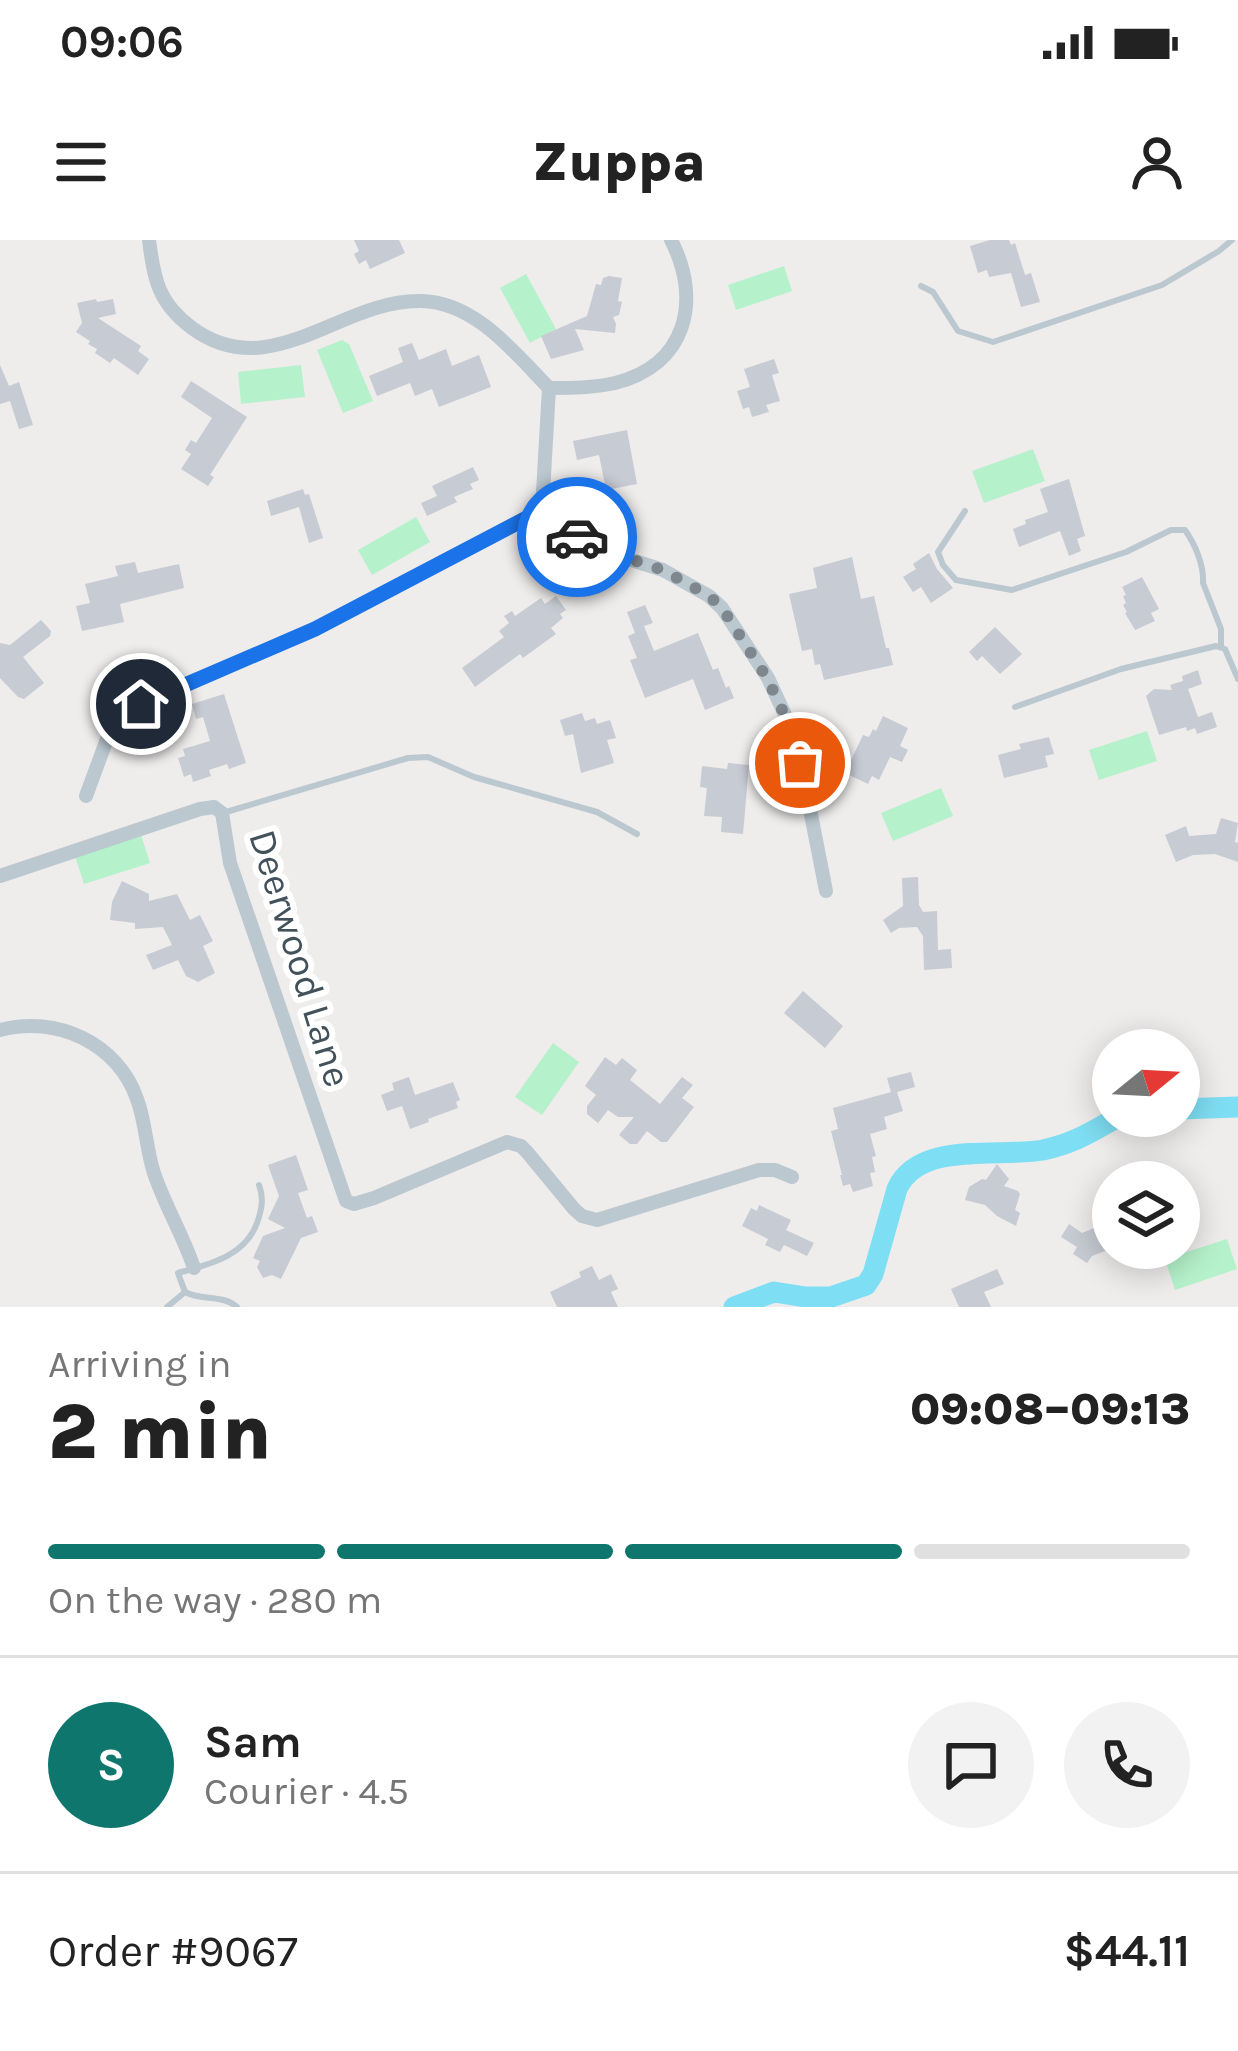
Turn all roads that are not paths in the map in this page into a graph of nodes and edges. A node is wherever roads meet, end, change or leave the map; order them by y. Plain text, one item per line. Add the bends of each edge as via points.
1 (149, 240) edge
2 (671, 240) edge
3 (1232, 240) edge
4 (921, 286) dead end
5 (549, 388) junction
6 (542, 510) junction
7 (965, 511) dead end
8 (1221, 647) junction
9 (1238, 679) edge
10 (1015, 706) dead end
11 (86, 796) dead end
12 (222, 813) junction
13 (638, 834) dead end
14 (0, 876) edge
15 (826, 891) dead end
16 (0, 1030) edge
17 (792, 1177) dead end
18 (259, 1185) dead end
19 (194, 1268) junction
20 (185, 1292) junction
21 (167, 1307) edge
22 (237, 1307) edge

1 - 5 street via 161,296 204,337 245,350 275,346 396,304 438,303 478,320
2 - 5 street via 688,297 682,330 660,358 619,382
3 - 4 lane via 1162,286 993,342 958,331 934,292
5 - 6 street
6 - 11 street via 315,629 130,710 107,739
6 - 15 street via 575,536 663,570 722,608 786,718
7 - 8 lane via 938,552 943,566 956,580 1004,591 1185,530
8 - 9 lane
8 - 10 lane via 1121,669
12 - 13 lane via 428,758 597,812
12 - 14 street, Deerwood Lane via 200,809
12 - 17 street, Deerwood Lane via 230,862 346,1201 374,1198 508,1142 591,1220 759,1170
16 - 19 street via 34,1024 75,1035 125,1074
18 - 19 lane via 261,1212 251,1237 239,1251
19 - 20 lane via 178,1273
20 - 21 lane
20 - 22 lane

